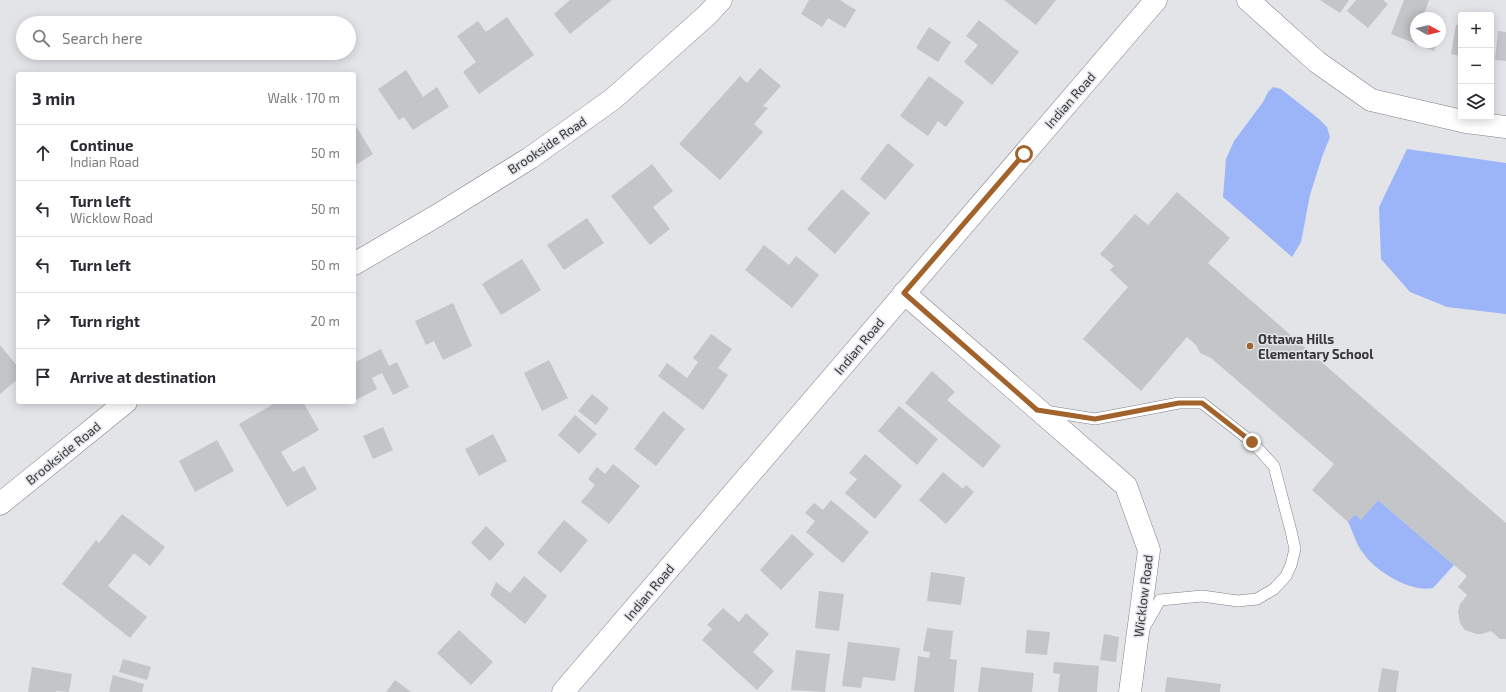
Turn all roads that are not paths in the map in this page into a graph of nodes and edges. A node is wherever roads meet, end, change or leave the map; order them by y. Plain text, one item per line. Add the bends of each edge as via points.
1 (721, 0) edge
2 (1156, 0) edge
3 (1248, 0) edge
4 (1506, 127) edge
5 (356, 263) edge
6 (904, 293) junction
7 (124, 404) edge
8 (1037, 410) junction
9 (0, 504) edge
10 (1137, 641) junction
11 (563, 692) edge
12 (1130, 692) edge

1 - 5 street, Brookside Road via 613,99 530,158
2 - 6 street, Indian Road
3 - 4 street via 1317,62 1371,100 1466,122
6 - 8 street, Wicklow Road
6 - 11 street, Indian Road
7 - 9 street, Brookside Road
8 - 10 street, Wicklow Road via 1126,486 1149,550
8 - 10 lane via 1095,419 1179,403 1202,403 1252,442 1274,466 1295,549 1286,576 1274,589 1257,599 1238,601 1202,596 1160,600
10 - 12 street, Wicklow Road

